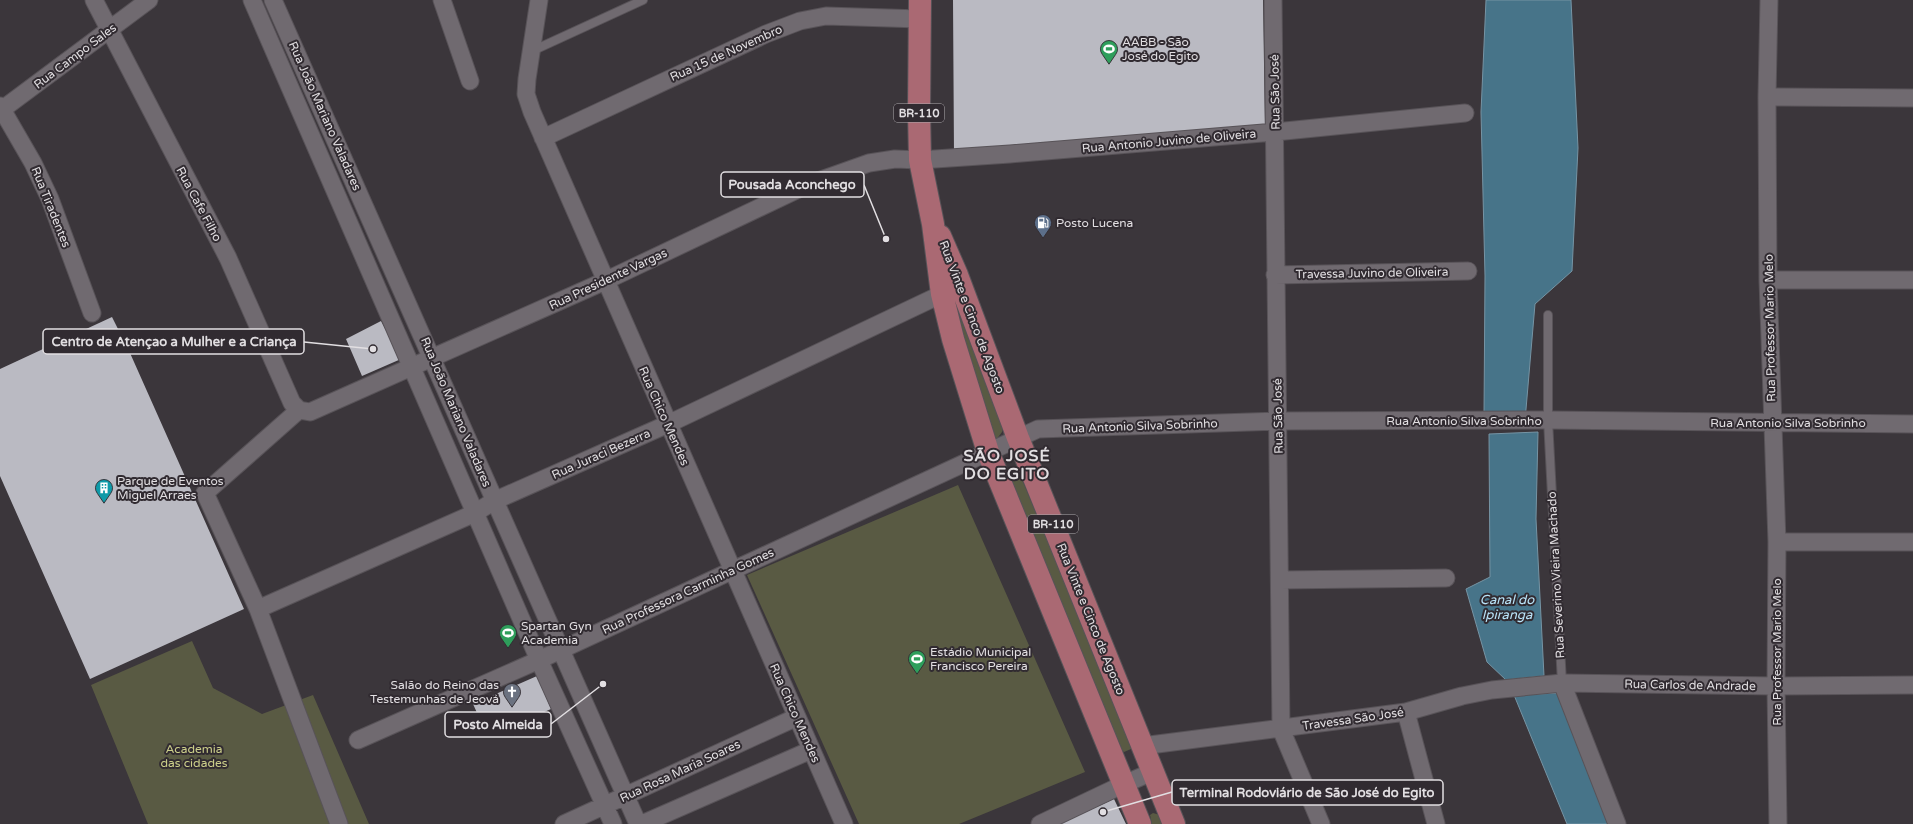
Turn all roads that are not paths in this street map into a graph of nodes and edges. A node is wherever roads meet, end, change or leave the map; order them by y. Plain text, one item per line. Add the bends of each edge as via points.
1 (94, 0) edge
2 (149, 0) edge
3 (252, 0) edge
4 (273, 0) edge
5 (442, 0) edge
6 (539, 0) edge
7 (643, 0) edge
8 (1273, 0) edge
9 (1769, 0) edge
10 (920, 10) edge
11 (109, 30) junction
12 (532, 51) junction
13 (470, 81) dead end
14 (1767, 97) junction
15 (1913, 98) edge
16 (1, 109) edge
17 (1465, 113) dead end
18 (1275, 132) junction
19 (543, 138) junction
20 (920, 160) junction
21 (933, 224) junction
22 (1468, 271) dead end
23 (1275, 275) junction
24 (1768, 280) junction
25 (1913, 280) edge
26 (605, 281) junction
27 (942, 294) junction
28 (92, 313) dead end
29 (1548, 315) dead end
30 (433, 358) junction
31 (412, 368) junction
32 (299, 410) junction
33 (1548, 420) junction
34 (1278, 421) junction
35 (668, 424) junction
36 (1772, 424) junction
37 (1913, 424) edge
38 (1018, 438) junction
39 (988, 452) junction
40 (494, 501) junction
41 (475, 513) junction
42 (1777, 542) junction
43 (1913, 542) edge
44 (733, 570) junction
45 (1446, 578) dead end
46 (1280, 580) junction
47 (258, 609) junction
48 (561, 649) junction
49 (539, 660) junction
50 (1562, 683) junction
51 (1913, 685) edge
52 (1776, 686) junction
53 (1406, 712) junction
54 (797, 718) junction
55 (1281, 729) junction
56 (358, 740) dead end
57 (1142, 746) junction
58 (812, 750) junction
59 (1152, 772) junction
60 (1122, 785) junction
61 (625, 796) junction
62 (604, 806) junction
63 (339, 824) edge
64 (564, 824) edge
65 (613, 824) edge
66 (638, 824) edge
67 (642, 824) edge
68 (844, 824) edge
69 (1040, 824) edge
70 (1140, 824) edge
71 (1174, 824) edge
72 (1321, 824) edge
73 (1436, 824) edge
74 (1617, 824) edge
75 (1778, 824) edge

1 - 11 street, Rua Cafe Filho
2 - 11 street, Rua Campo Sales
3 - 31 street, Rua João Mariano Valadares
4 - 30 street, Rua João Mariano Valadares
5 - 13 street
6 - 12 street, Rua Chico Mendes
7 - 12 lane
8 - 18 street, Rua São José
9 - 14 street, Rua Professor Mario Melo
10 - 19 street, Rua 15 de Novembro via 826,16 800,21 766,34
10 - 20 main road, BR-110
11 - 16 street, Rua Campo Sales
11 - 32 street, Rua Cafe Filho via 228,258 292,403
12 - 19 street, Rua Chico Mendes via 526,94
14 - 15 street
14 - 24 street, Rua Professor Mario Melo
16 - 28 street, Rua Tiradentes via 33,163 50,199
17 - 18 street, Rua Antonio Juvino de Oliveira
18 - 20 street, Rua Antonio Juvino de Oliveira
18 - 23 street, Rua São José
19 - 26 street, Rua Chico Mendes
20 - 21 main road, BR-110
20 - 26 street, Rua Presidente Vargas via 895,159 869,163 807,185
21 - 27 main road, Rua Vinte e Cinco de Agosto / BR-110
21 - 38 main road, Rua Vinte e Cinco de Agosto / BR-110 via 947,249
22 - 23 street, Travessa Juvino de Oliveira
23 - 34 street, Rua São José
24 - 25 street
24 - 36 street, Rua Professor Mario Melo
26 - 30 street, Rua Presidente Vargas
26 - 35 street, Rua Chico Mendes
27 - 35 street, Rua Juraci Bezerra
27 - 39 main road, Rua Vinte e Cinco de Agosto / BR-110 via 971,401
29 - 33 lane, Rua Severino Vieira Machado
30 - 31 street, Rua Presidente Vargas
30 - 40 street, Rua João Mariano Valadares
31 - 32 street, Rua Presidente Vargas via 310,412
31 - 41 street, Rua João Mariano Valadares
32 - 47 street via 205,493
33 - 34 street, Rua Antonio Silva Sobrinho
33 - 36 street, Rua Antonio Silva Sobrinho
33 - 50 lane, Rua Severino Vieira Machado
34 - 38 street, Rua Antonio Silva Sobrinho via 1038,429
34 - 46 street, Rua São José
35 - 40 street, Rua Juraci Bezerra
35 - 44 street, Rua Chico Mendes
36 - 37 street, Rua Antonio Silva Sobrinho
36 - 42 street, Rua Professor Mario Melo
38 - 39 street, Rua Professora Carminha Gomes
38 - 57 main road, Rua Vinte e Cinco de Agosto / BR-110
39 - 44 street, Rua Professora Carminha Gomes
39 - 60 main road, Rua Vinte e Cinco de Agosto / BR-110
40 - 41 street, Rua Juraci Bezerra
40 - 48 street, Rua João Mariano Valadares
41 - 47 street, Rua Juraci Bezerra
41 - 49 street, Rua João Mariano Valadares
42 - 43 street
42 - 52 street, Rua Professor Mario Melo
44 - 48 street, Rua Professora Carminha Gomes
44 - 54 street, Rua Chico Mendes
45 - 46 street
46 - 55 street, Rua São José
47 - 63 street
48 - 49 street, Rua Professora Carminha Gomes
48 - 61 street, Rua João Mariano Valadares
49 - 56 street, Rua Professora Carminha Gomes
49 - 62 street, Rua João Mariano Valadares
50 - 52 street, Rua Carlos de Andrade
50 - 53 street, Travessa São José via 1513,687 1462,696
50 - 74 street, Rua Severino Vieira Machado
51 - 52 street, Rua Carlos de Andrade
52 - 75 street, Rua Professor Mario Melo
53 - 55 street, Travessa São José
53 - 73 street
54 - 58 street, Rua Chico Mendes
54 - 61 street, Rua Rosa Maria Soares
55 - 57 street, Travessa São José
55 - 72 street, Rua São José
57 - 59 main road, Rua Vinte e Cinco de Agosto / BR-110
58 - 67 street
58 - 68 street, Rua Chico Mendes
59 - 60 street
59 - 71 main road, Rua Vinte e Cinco de Agosto / BR-110
60 - 69 street
60 - 70 main road, Rua Vinte e Cinco de Agosto / BR-110
61 - 62 street, Rua Rosa Maria Soares
61 - 66 street, Rua João Mariano Valadares
62 - 64 street, Rua Rosa Maria Soares
62 - 65 street, Rua João Mariano Valadares

